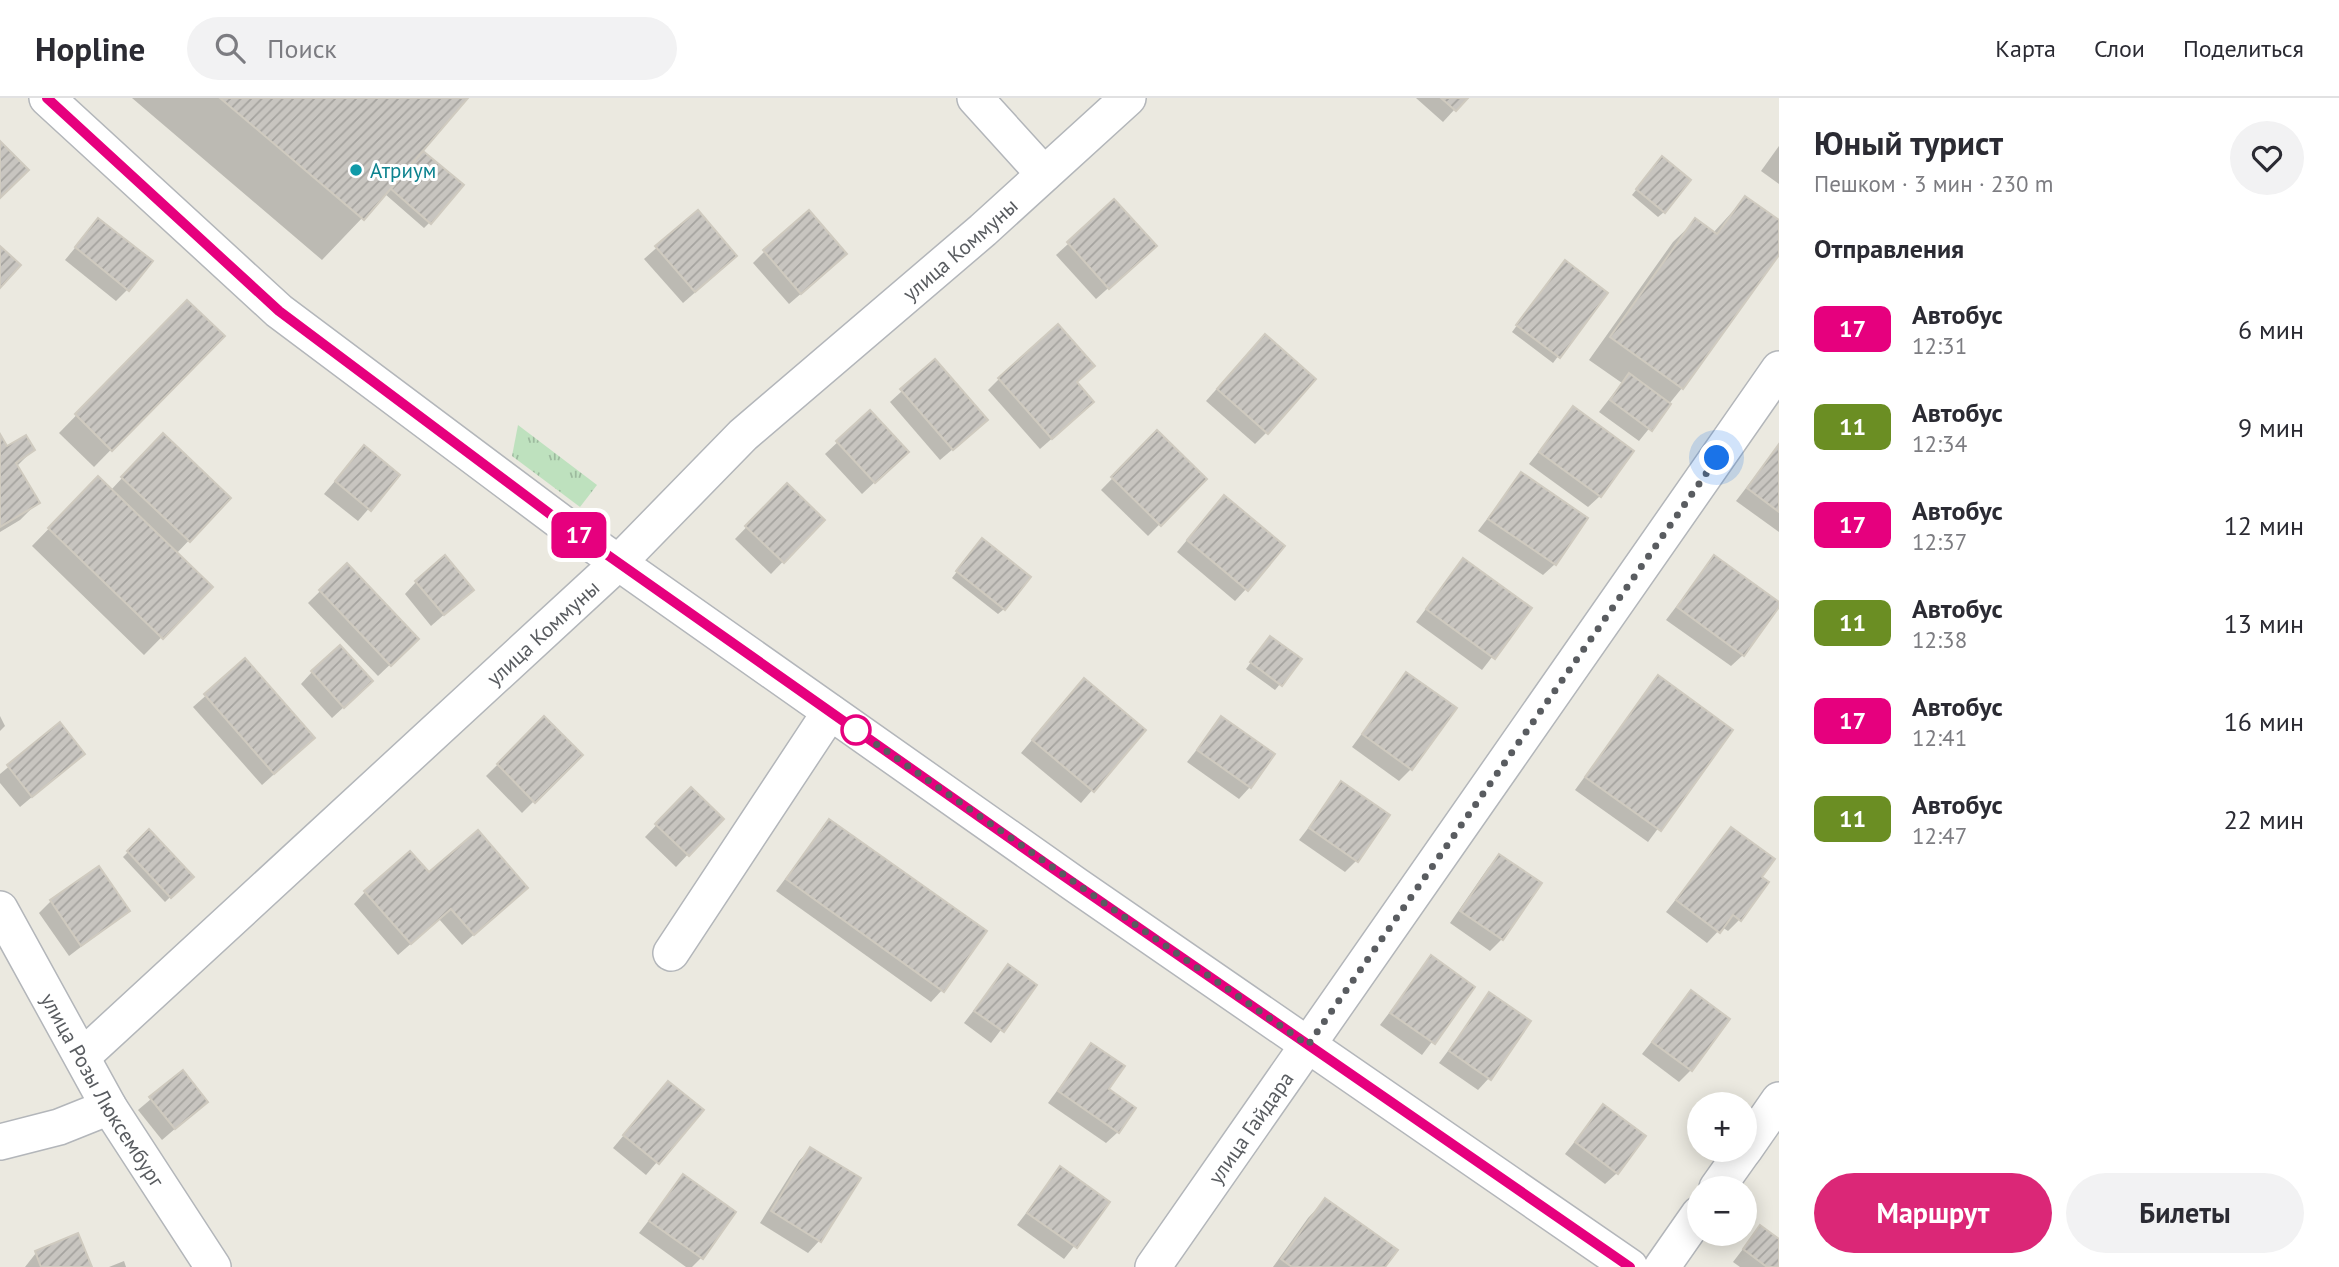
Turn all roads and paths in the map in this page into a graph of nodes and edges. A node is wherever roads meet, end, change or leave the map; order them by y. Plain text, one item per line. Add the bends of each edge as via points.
1 (47, 98) edge
2 (975, 98) edge
3 (1128, 98) edge
4 (1044, 174) junction
5 (1779, 369) edge
6 (618, 562) junction
7 (830, 712) junction
8 (0, 909) edge
9 (671, 953) dead end
10 (1308, 1045) junction
11 (83, 1056) junction
12 (1779, 1100) edge
13 (109, 1107) junction
14 (1757, 1131) edge
15 (0, 1142) edge
16 (1687, 1231) edge
17 (213, 1267) edge
18 (1153, 1267) edge
19 (1630, 1267) edge
20 (1662, 1267) edge

1 - 6 street via 279,311
2 - 4 street
3 - 4 street, улица Коммуны
4 - 6 street, улица Коммуны via 743,435
5 - 10 street, улица Гайдара
6 - 7 street
6 - 11 street, улица Коммуны
7 - 9 street
7 - 10 street
8 - 11 street, улица Розы Люксембург
10 - 18 street, улица Гайдара
10 - 19 street
11 - 13 street, улица Розы Люксембург
12 - 14 street
13 - 15 street via 59,1127
13 - 17 street, улица Розы Люксембург
16 - 20 street

